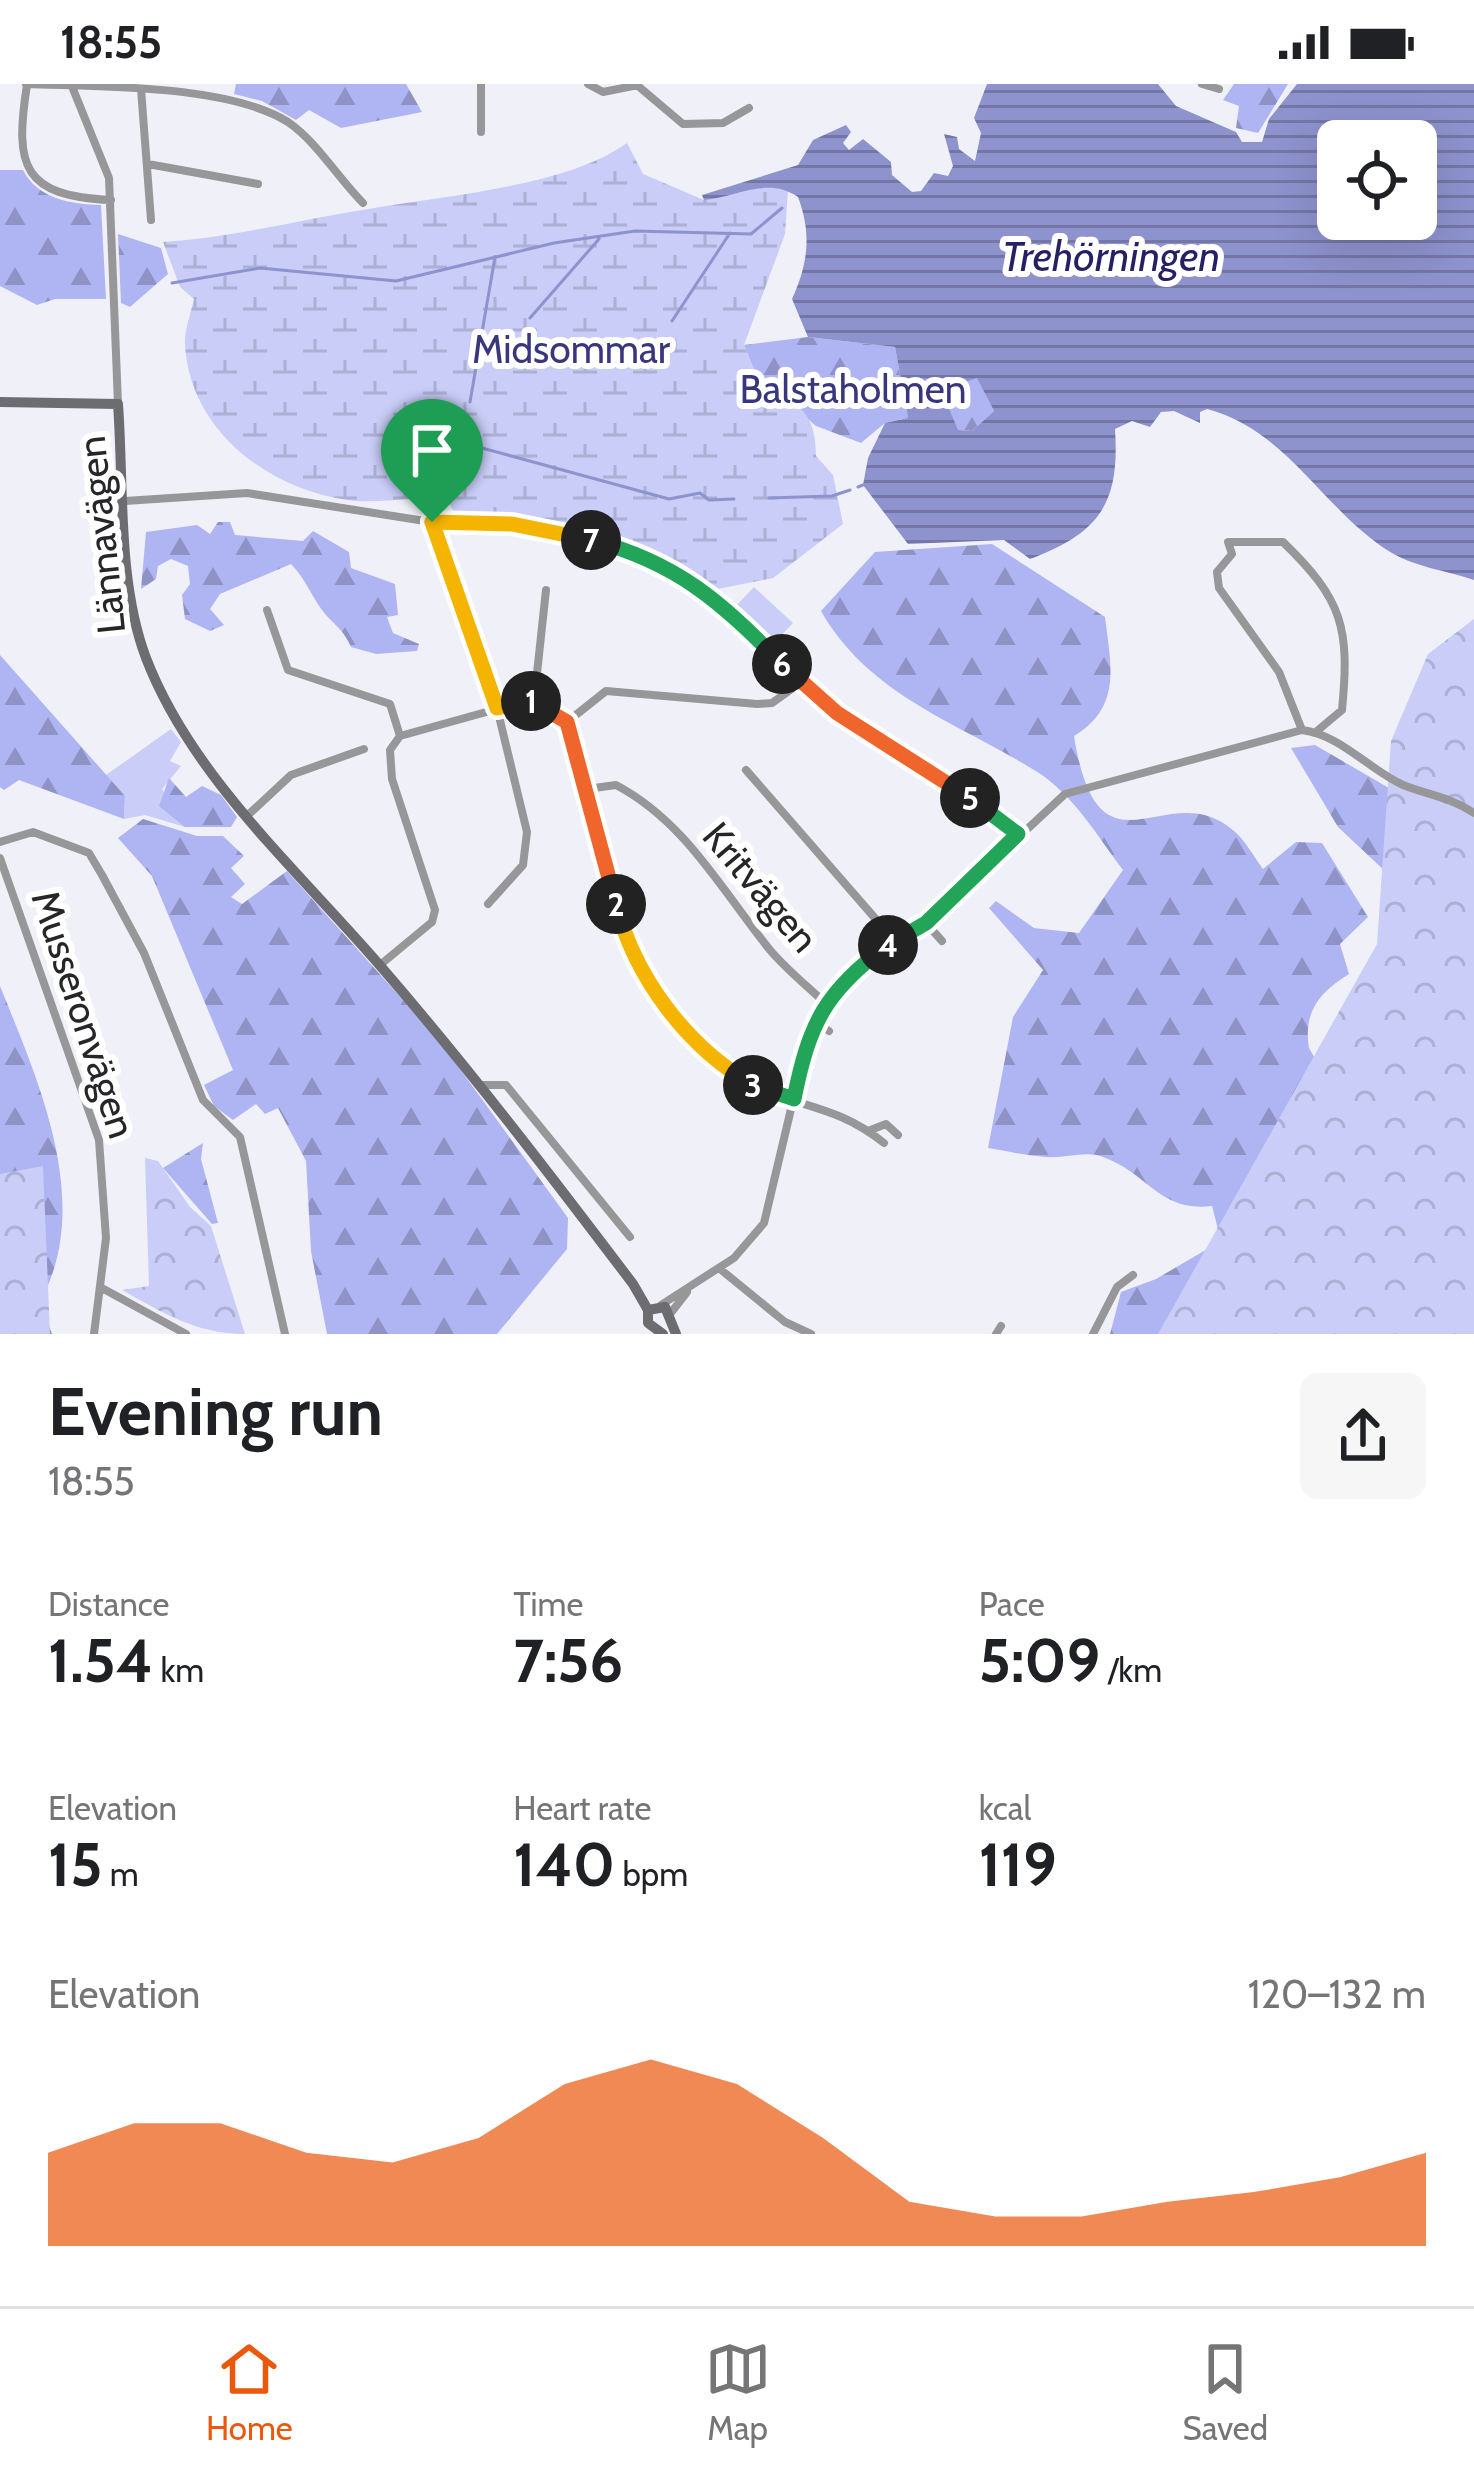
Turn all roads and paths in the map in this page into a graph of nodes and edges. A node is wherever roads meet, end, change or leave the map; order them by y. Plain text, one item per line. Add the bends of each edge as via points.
1 (26, 84) edge
2 (481, 84) edge
3 (588, 84) edge
4 (1202, 84) edge
5 (71, 85) edge
6 (638, 85) edge
7 (165, 86) edge
8 (1219, 88) dead end
9 (141, 89) junction
10 (749, 108) dead end
11 (481, 132) dead end
12 (148, 164) junction
13 (258, 184) dead end
14 (111, 200) junction
15 (363, 203) dead end
16 (151, 220) dead end
17 (0, 402) edge
18 (118, 404) junction
19 (125, 501) junction
20 (432, 522) junction
21 (546, 590) dead end
22 (267, 610) dead end
23 (800, 683) junction
24 (534, 701) junction
25 (497, 708) junction
26 (567, 722) junction
27 (1302, 730) junction
28 (1316, 732) junction
29 (400, 736) junction
30 (364, 749) dead end
31 (746, 770) dead end
32 (587, 789) junction
33 (1474, 813) edge
34 (248, 815) junction
35 (1018, 834) junction
36 (0, 842) edge
37 (0, 858) edge
38 (488, 904) dead end
39 (926, 923) junction
40 (894, 940) junction
41 (942, 941) dead end
42 (380, 965) junction
43 (825, 1003) junction
44 (814, 1021) junction
45 (829, 1031) dead end
46 (482, 1085) junction
47 (794, 1099) junction
48 (868, 1131) junction
49 (898, 1135) dead end
50 (884, 1143) dead end
51 (630, 1238) dead end
52 (720, 1269) junction
53 (1133, 1275) dead end
54 (100, 1286) junction
55 (661, 1310) junction
56 (660, 1331) edge
57 (94, 1334) edge
58 (186, 1334) edge
59 (285, 1334) edge
60 (676, 1334) edge
61 (812, 1334) edge
62 (1093, 1334) edge

1 - 5 street
1 - 14 street via 22,139 33,178 63,197
2 - 11 street
3 - 6 street via 603,92
4 - 8 street
5 - 9 street
5 - 14 street, Lännavägen
6 - 10 street via 683,124 723,123
7 - 9 street
7 - 15 street via 282,117
9 - 12 street
12 - 13 street
12 - 16 street
14 - 18 street, Lännavägen
17 - 18 main road
18 - 19 main road, Lännavägen
19 - 20 street via 247,493
19 - 34 main road, Lännavägen via 131,604 146,658 189,737
20 - 23 street via 546,528 672,568 722,604
20 - 25 street
21 - 24 street
22 - 29 street via 288,670 376,695 391,704
23 - 26 street via 758,704 606,692
23 - 35 street
24 - 25 street
24 - 26 street
25 - 29 street
25 - 38 street via 528,845 521,869
26 - 32 street
27 - 28 street
27 - 28 street via 1280,672 1216,578 1230,562 1228,542 1283,542 1323,581 1340,615 1342,710
27 - 35 street via 1065,794
28 - 33 street via 1402,784 1451,797
29 - 42 street via 390,750 392,779 435,910 432,922
30 - 34 street via 291,775
31 - 40 street
32 - 43 street, Kritvägen via 616,785 676,832 786,968
32 - 47 street via 629,945 661,1001 736,1075
34 - 42 main road, Lännavägen
35 - 39 street
36 - 59 street via 22,831 69,844 89,853 102,875 144,953 202,1100 240,1137
37 - 54 street, Musseronvägen via 99,1140 106,1188
39 - 40 street
39 - 41 street
40 - 43 street
42 - 46 main road, Lännavägen
43 - 44 street
44 - 45 street
44 - 47 street
46 - 51 street, Lännavägen via 506,1085
46 - 55 main road, Lännavägen
47 - 48 street
47 - 52 street via 768,1214
48 - 49 street via 886,1124
48 - 50 street
52 - 55 street
52 - 61 street via 784,1322
53 - 62 street via 1117,1286
54 - 57 street, Musseronvägen
54 - 58 street
55 - 56 main road, Lännavägen
55 - 56 main road, Lännavägen via 646,1320
55 - 60 main road, Lännavägen

